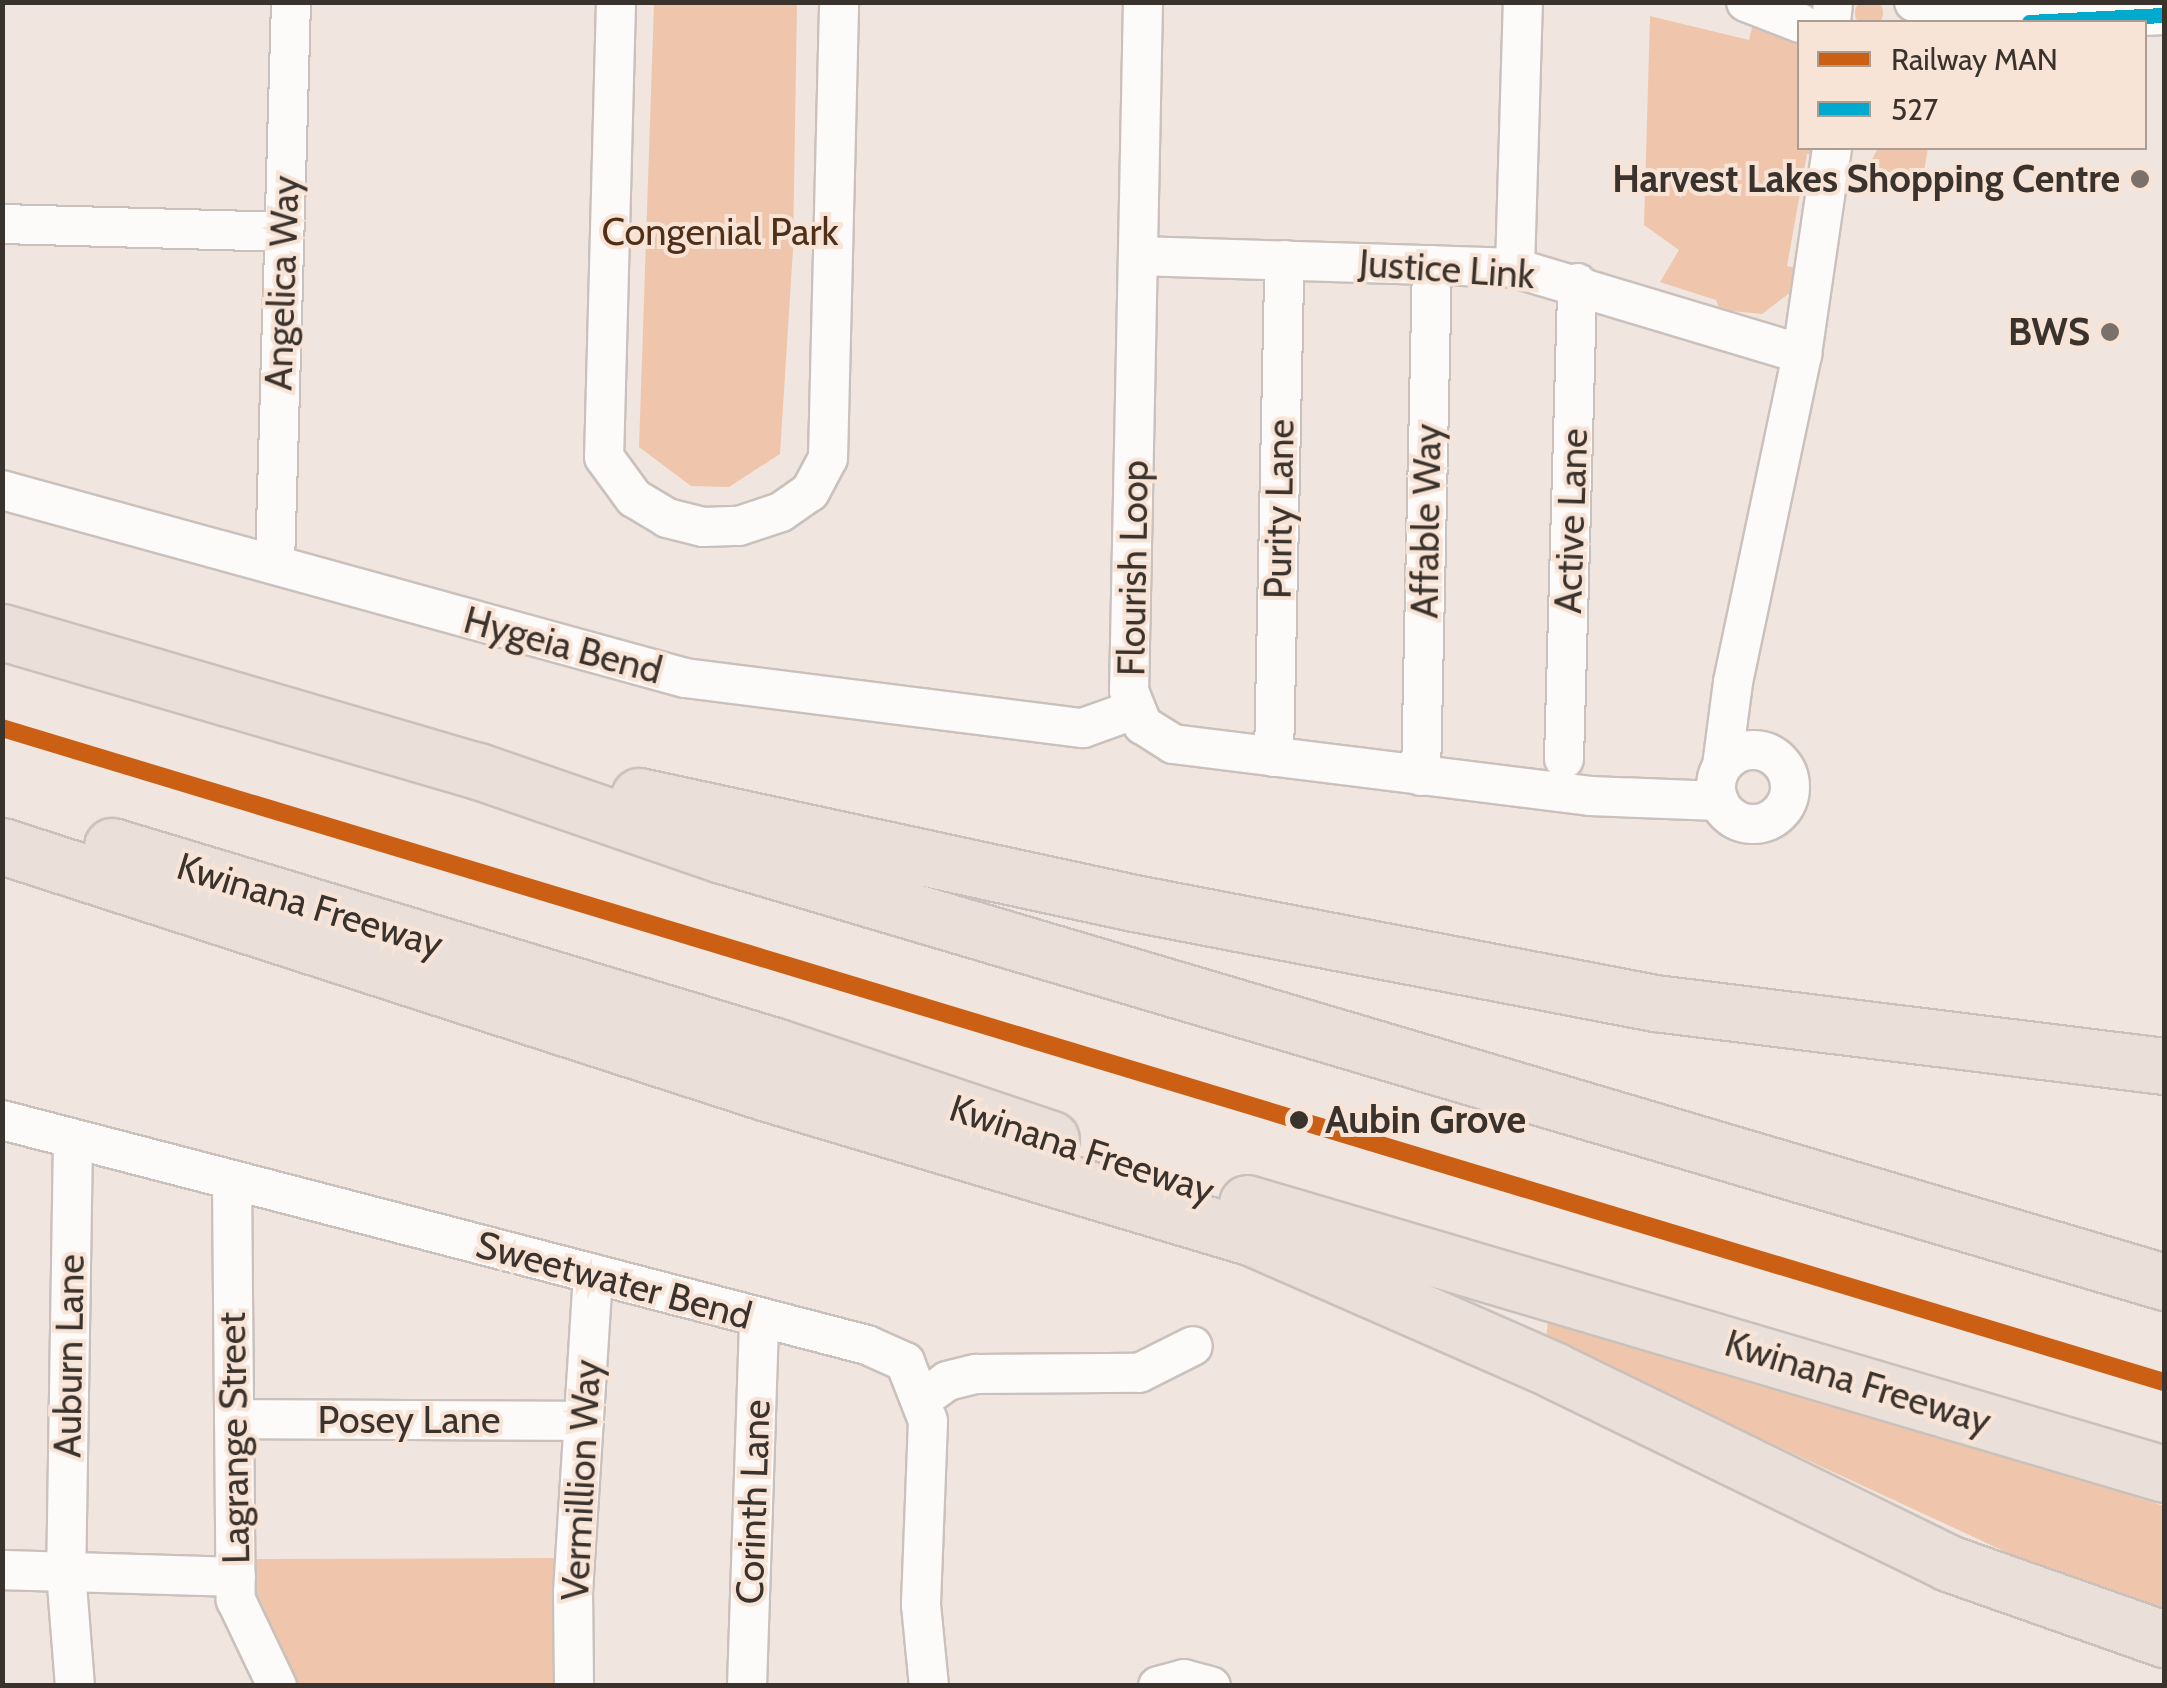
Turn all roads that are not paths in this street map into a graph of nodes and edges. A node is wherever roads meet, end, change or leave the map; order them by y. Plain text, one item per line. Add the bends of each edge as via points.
1 (291, 2) edge
2 (616, 2) edge
3 (840, 2) edge
4 (1143, 2) edge
5 (1523, 2) edge
6 (1746, 2) edge
7 (1911, 2) edge
8 (2028, 2) edge
9 (2164, 15) edge
10 (2068, 20) edge
11 (1797, 22) edge
12 (1834, 155) edge
13 (2, 224) edge
14 (284, 232) junction
15 (1140, 256) junction
16 (1284, 260) junction
17 (1432, 265) junction
18 (1515, 268) junction
19 (1577, 283) junction
20 (1802, 354) junction
21 (2, 490) edge
22 (275, 564) junction
23 (2, 632) edge
24 (1743, 655) junction
25 (1133, 710) junction
26 (1770, 753) junction
27 (1274, 757) junction
28 (1564, 759) dead end
29 (478, 770) junction
30 (1421, 776) junction
31 (1720, 783) junction
32 (2, 815) edge
33 (2, 846) edge
34 (2152, 1062) edge
35 (2, 1120) edge
36 (73, 1139) junction
37 (232, 1180) junction
38 (593, 1274) junction
39 (2164, 1282) edge
40 (759, 1318) junction
41 (1193, 1346) dead end
42 (924, 1398) junction
43 (234, 1419) junction
44 (584, 1422) junction
45 (2164, 1474) edge
46 (2, 1570) edge
47 (66, 1572) junction
48 (236, 1578) junction
49 (2164, 1639) edge
50 (76, 1686) edge
51 (276, 1686) edge
52 (574, 1686) edge
53 (746, 1686) edge
54 (929, 1686) edge
55 (1158, 1686) edge
56 (1211, 1686) edge

1 - 14 street, Angelica Way
2 - 3 street via 604,456 634,498 667,518 703,528 739,526 781,512 810,492 828,458
4 - 15 street, Flourish Loop
5 - 18 street
6 - 11 street
7 - 8 street
9 - 10 street
12 - 20 street
13 - 14 street
14 - 22 street, Angelica Way
15 - 16 street, Justice Link
15 - 25 street, Flourish Loop
16 - 17 street, Justice Link
16 - 27 street, Purity Lane
17 - 18 street, Justice Link
17 - 30 street, Affable Way
18 - 19 street, Justice Link
19 - 20 street, Justice Link
19 - 28 street, Active Lane
20 - 24 street
21 - 22 street, Hygeia Bend
22 - 25 street, Hygeia Bend via 685,678 1083,728
23 - 29 highway
24 - 26 street via 1753,719
24 - 31 street
25 - 27 street, Flourish Loop via 1154,738
26 - 31 street via 1738,752
26 - 31 street via 1790,779 1782,810 1766,822 1745,823
27 - 30 street, Flourish Loop
29 - 34 highway via 527,773 1134,904 1655,1003
29 - 39 highway via 722,854
30 - 31 street, Flourish Loop via 1656,803
32 - 45 highway, Kwinana Freeway via 756,1040 1214,1194
33 - 49 highway via 767,1092 1253,1238 1553,1370 1948,1562
35 - 36 street, Sweetwater Bend
36 - 37 street, Sweetwater Bend
36 - 47 street, Auburn Lane
37 - 38 street, Sweetwater Bend
37 - 43 street, Lagrange Street
38 - 40 street, Sweetwater Bend
38 - 44 street, Vermillion Way
40 - 42 street, Sweetwater Bend via 905,1362
40 - 53 street, Corinth Lane
41 - 42 street via 1140,1372 976,1374 947,1381
42 - 54 street via 920,1605
43 - 44 street, Posey Lane
43 - 48 street, Lagrange Street
44 - 52 street, Vermillion Way
46 - 47 street
47 - 48 street
47 - 50 street, Auburn Lane
48 - 51 street, Lagrange Street via 236,1600
55 - 56 street via 1184,1679

